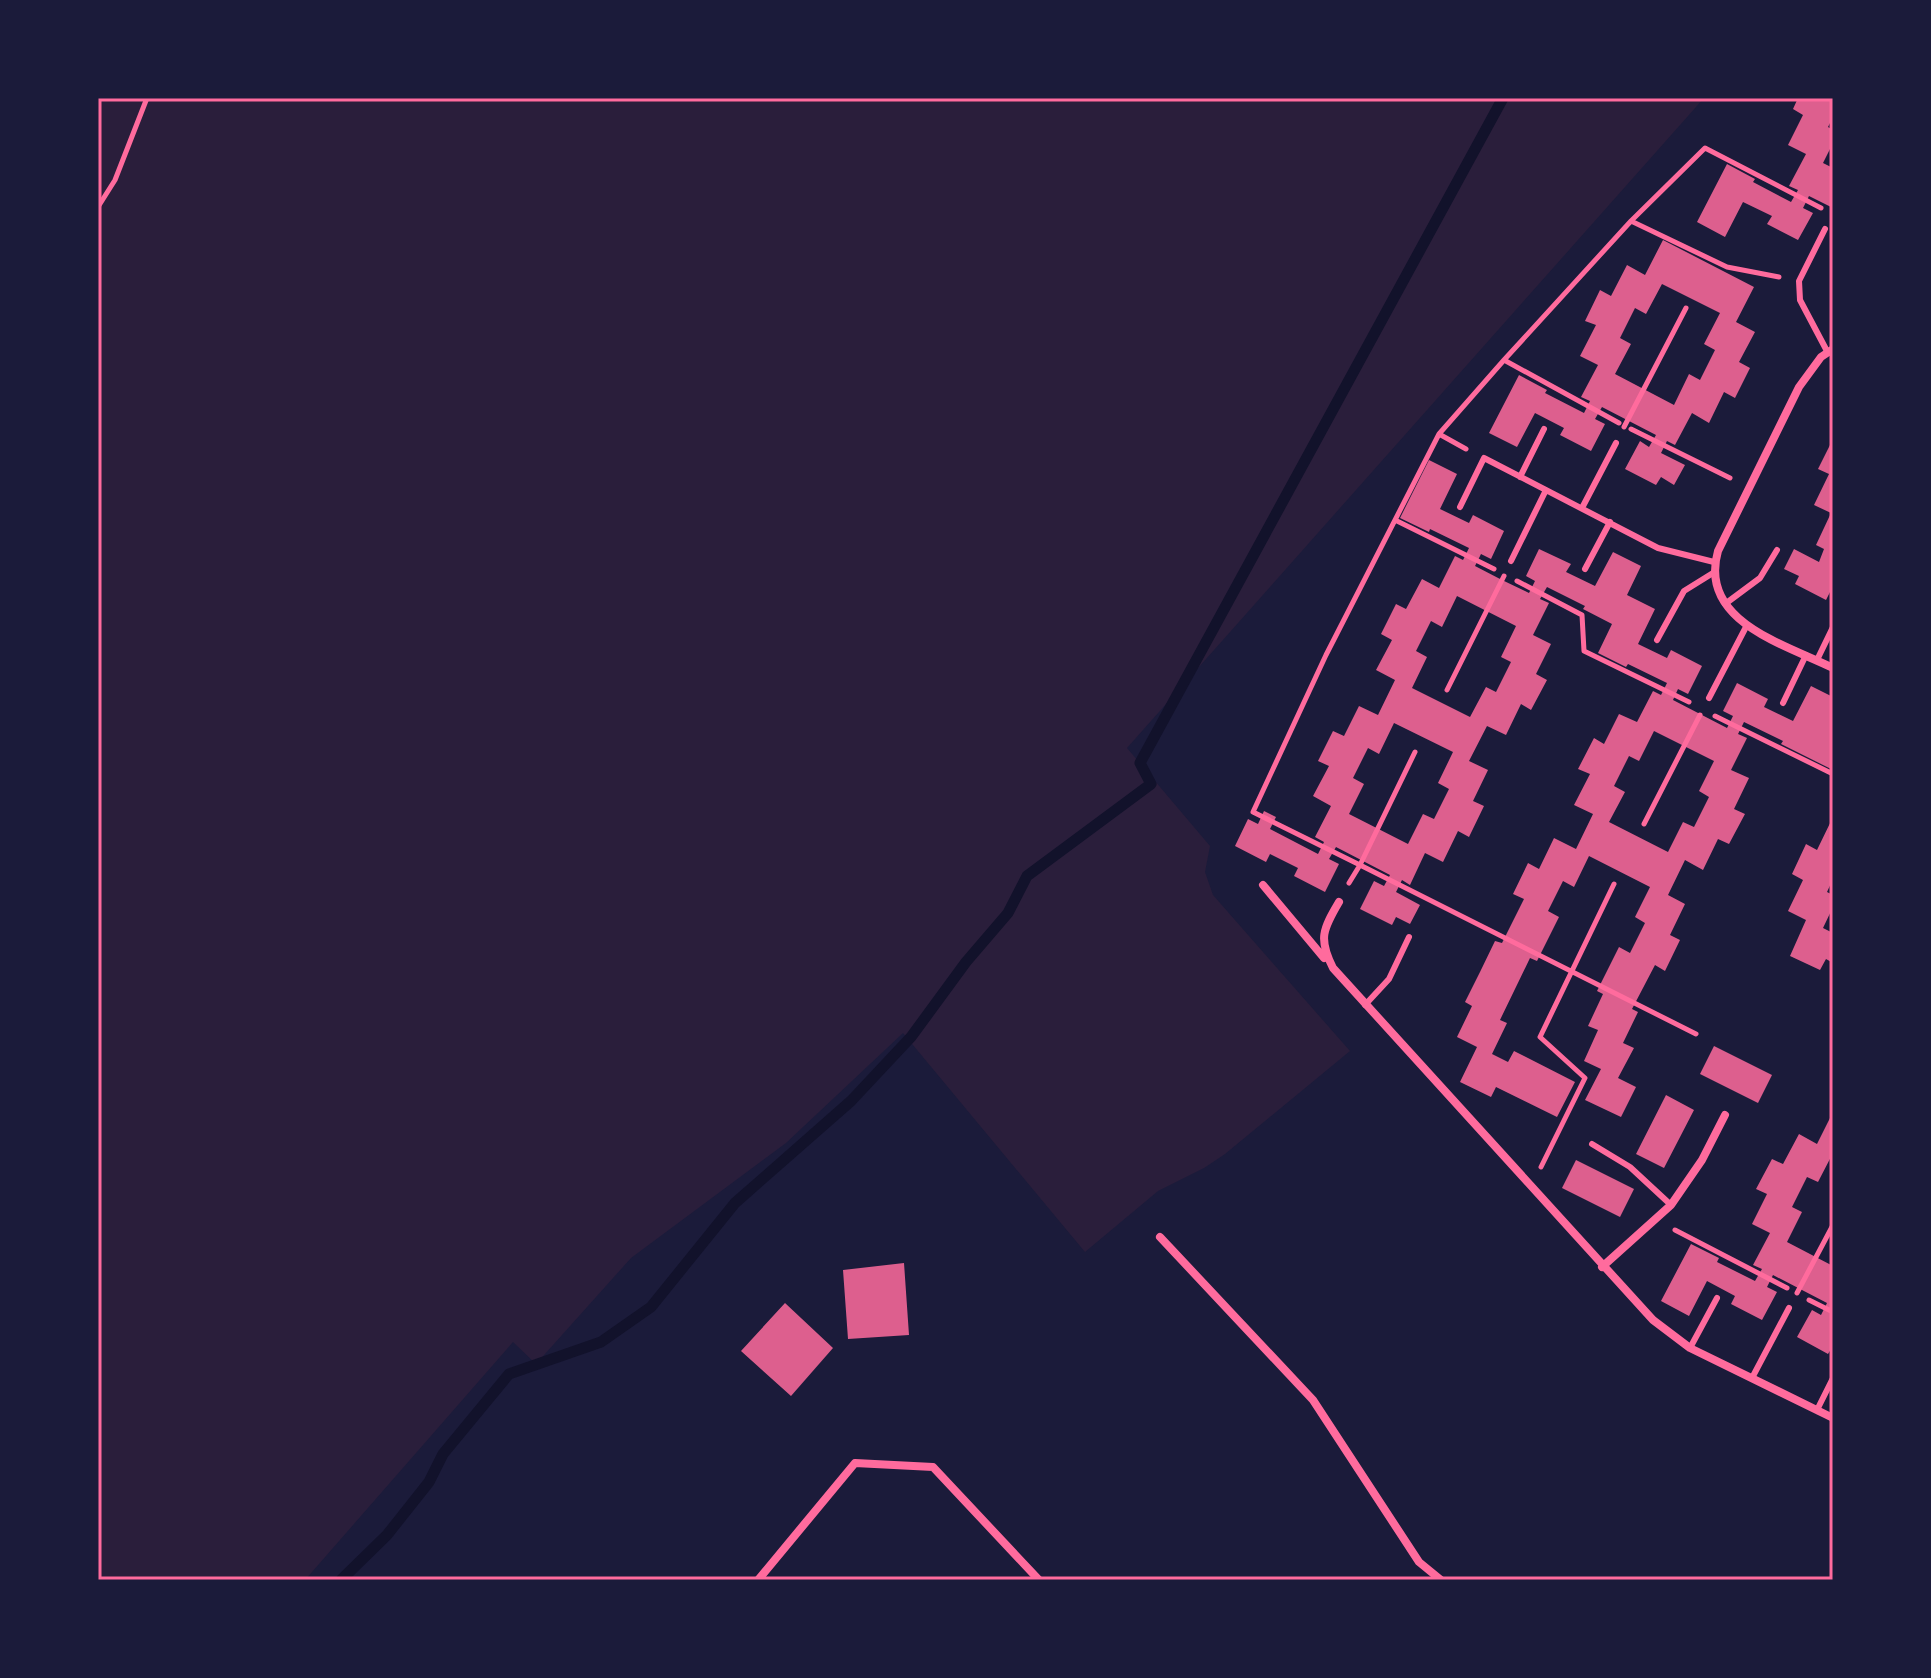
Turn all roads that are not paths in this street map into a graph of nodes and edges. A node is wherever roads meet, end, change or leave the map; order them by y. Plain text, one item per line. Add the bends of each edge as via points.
1 (1825, 229) dead end
2 (1830, 351) edge
3 (1544, 429) dead end
4 (1616, 443) road end
5 (1520, 477) junction
6 (1546, 490) junction
7 (1460, 507) dead end
8 (1582, 508) junction
9 (1610, 522) junction
10 (1777, 550) dead end
11 (1511, 561) dead end
12 (1714, 562) junction
13 (1585, 569) dead end
14 (1713, 573) junction
15 (1725, 604) junction
16 (1747, 625) junction
17 (1833, 627) edge
18 (1657, 640) dead end
19 (1806, 655) junction
20 (1817, 660) junction
21 (1833, 668) edge
22 (1709, 698) dead end
23 (1783, 703) dead end
24 (1263, 885) dead end
25 (1339, 902) dead end
26 (1409, 937) dead end
27 (1333, 968) junction
28 (1365, 1005) junction
29 (1725, 1115) dead end
30 (1592, 1144) dead end
31 (1671, 1205) junction
32 (1160, 1237) dead end
33 (1602, 1267) junction
34 (1717, 1298) dead end
35 (1789, 1308) dead end
36 (1690, 1348) junction
37 (1752, 1378) junction
38 (1833, 1378) edge
39 (1817, 1410) junction
40 (1833, 1418) edge
41 (758, 1580) edge
42 (1039, 1580) edge
43 (1441, 1580) edge

1 - 2 lane via 1799,281 1800,300
2 - 12 street via 1799,387
3 - 5 lane
4 - 8 lane
5 - 6 lane
5 - 7 lane via 1484,458
6 - 8 lane
6 - 11 lane
8 - 9 lane
9 - 12 lane via 1658,548
9 - 13 lane
10 - 15 lane via 1760,578
12 - 14 street
14 - 15 street
14 - 18 lane via 1684,591
15 - 16 street
16 - 19 street
16 - 22 lane
17 - 20 lane
19 - 20 street
19 - 23 lane
20 - 21 street
24 - 27 street
25 - 27 street via 1324,936 1323,949
26 - 28 lane via 1389,979
27 - 28 street
28 - 33 street
29 - 31 street
30 - 31 lane via 1630,1167
31 - 33 street
32 - 43 street via 1313,1400 1419,1562
33 - 36 street via 1653,1320
34 - 36 lane
35 - 37 lane
36 - 37 street
37 - 39 street
38 - 39 lane
39 - 40 street
41 - 42 street via 855,1463 933,1467

